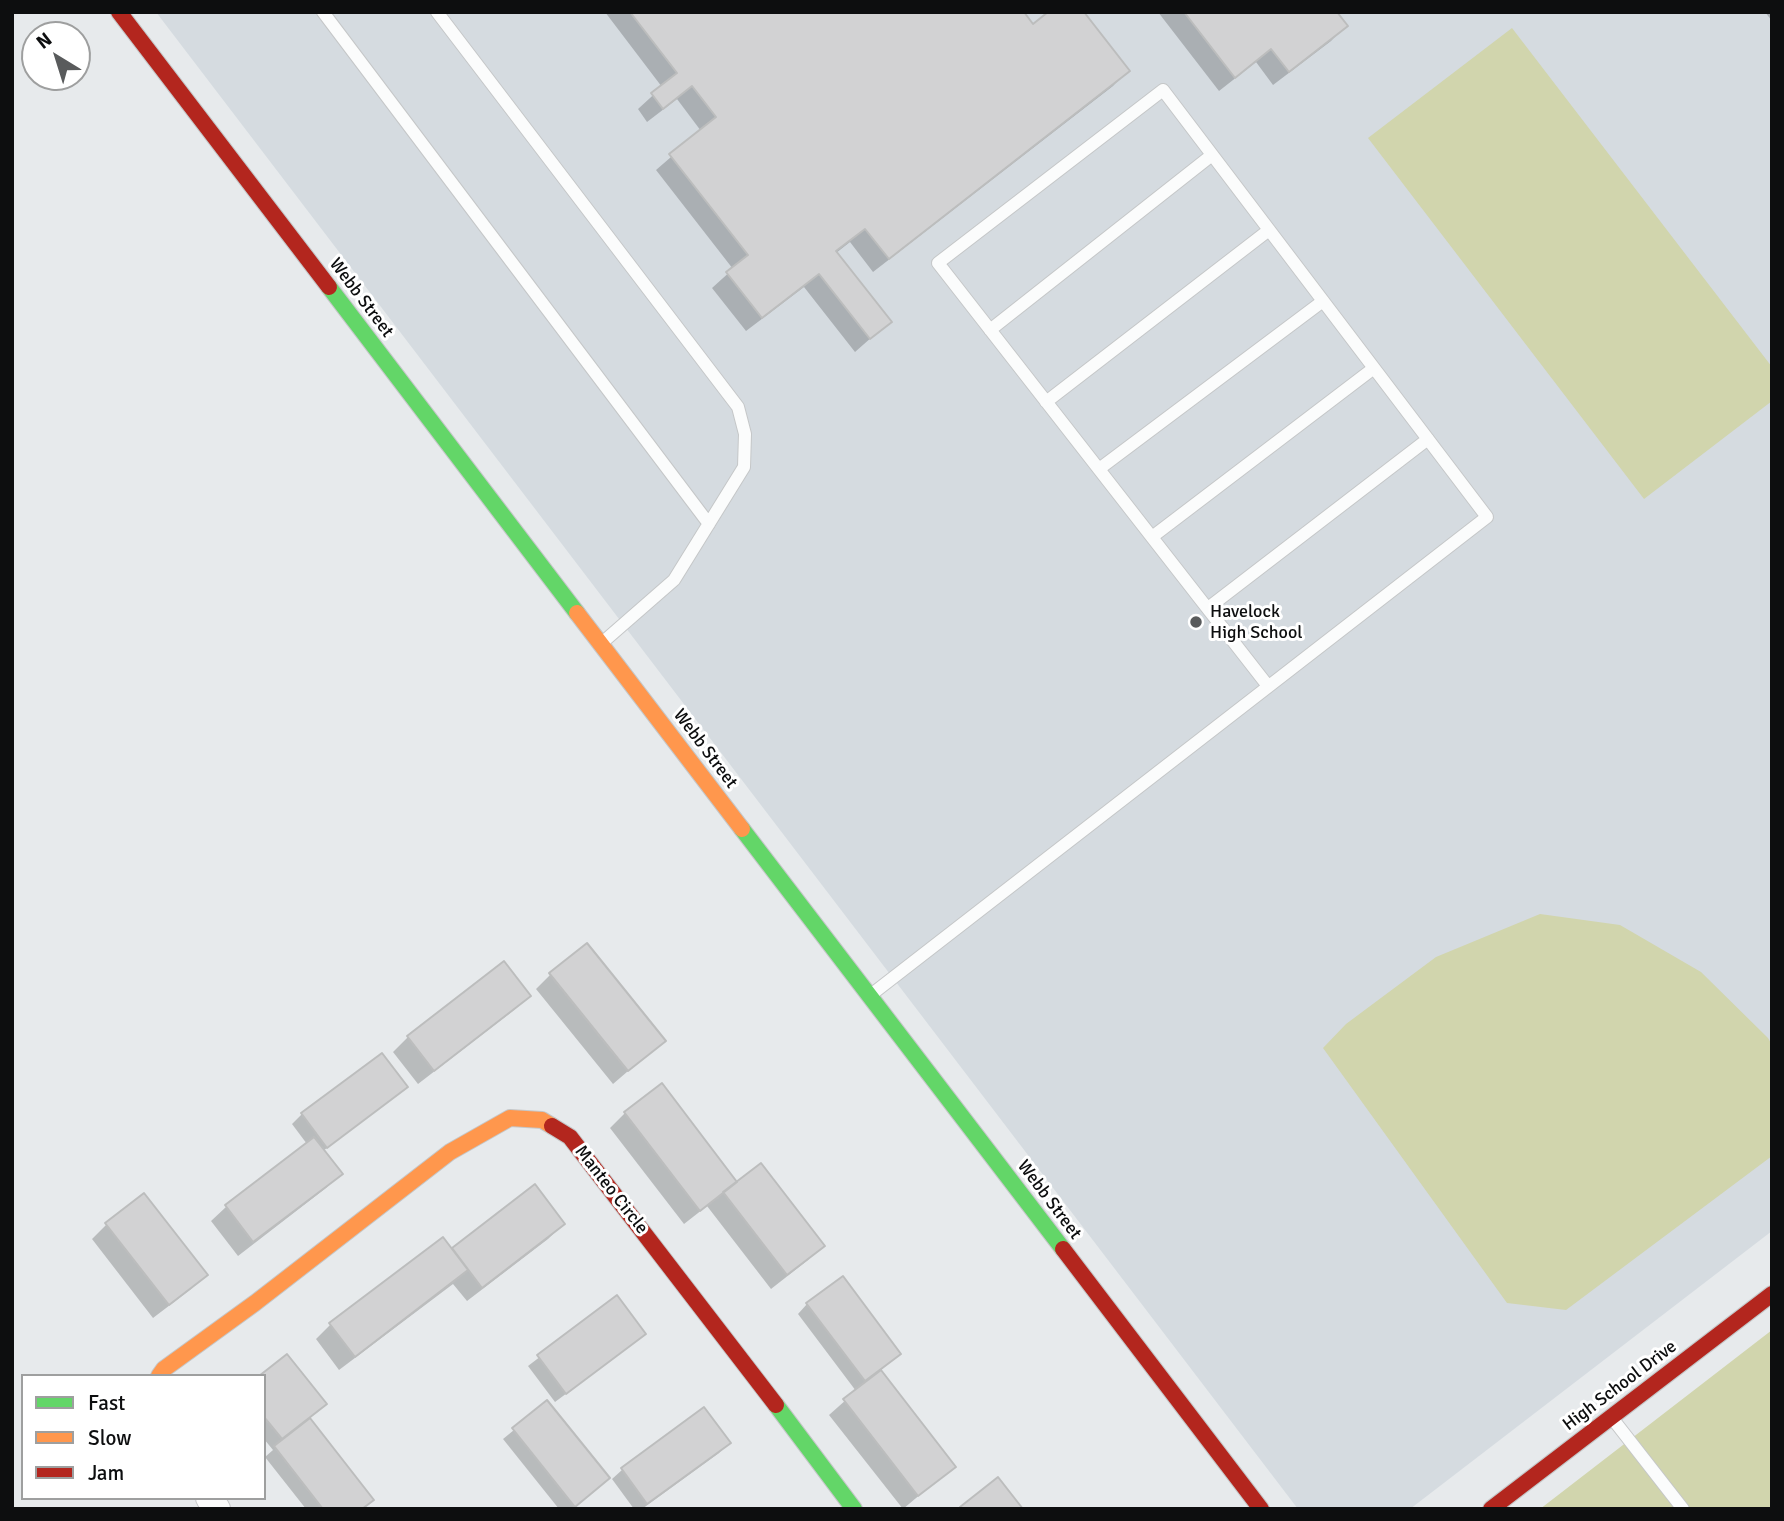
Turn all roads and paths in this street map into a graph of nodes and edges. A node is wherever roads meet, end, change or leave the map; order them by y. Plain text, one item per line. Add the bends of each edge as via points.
1 (119, 12) edge
2 (323, 12) edge
3 (437, 12) edge
4 (1212, 155) junction
5 (1269, 230) junction
6 (1323, 301) junction
7 (990, 330) junction
8 (1374, 368) junction
9 (1046, 402) junction
10 (1428, 439) junction
11 (1099, 469) junction
12 (709, 524) junction
13 (1152, 537) junction
14 (1208, 608) junction
15 (600, 644) junction
16 (1268, 686) junction
17 (869, 996) junction
18 (1772, 1294) edge
19 (162, 1374) edge
20 (1612, 1416) junction
21 (854, 1509) edge
22 (1261, 1509) edge
23 (1491, 1509) edge
24 (1683, 1509) edge

1 - 15 street, Webb Street
2 - 12 lane
3 - 12 lane via 738,407 745,434 744,467
4 - 5 lane
4 - 7 lane
4 - 7 lane via 1163,90 937,263
5 - 6 lane
5 - 9 lane
6 - 8 lane
6 - 11 lane
7 - 9 lane
8 - 10 lane
8 - 13 lane
9 - 11 lane
10 - 14 lane
10 - 16 lane via 1487,517
11 - 13 lane
12 - 15 lane via 674,580
13 - 14 lane
14 - 16 lane
15 - 17 street, Webb Street
16 - 17 lane
17 - 22 street, Webb Street
18 - 20 street, High School Drive
19 - 21 street, Manteo Circle via 450,1152 510,1118 542,1120 570,1137
20 - 23 street, High School Drive
20 - 24 lane

